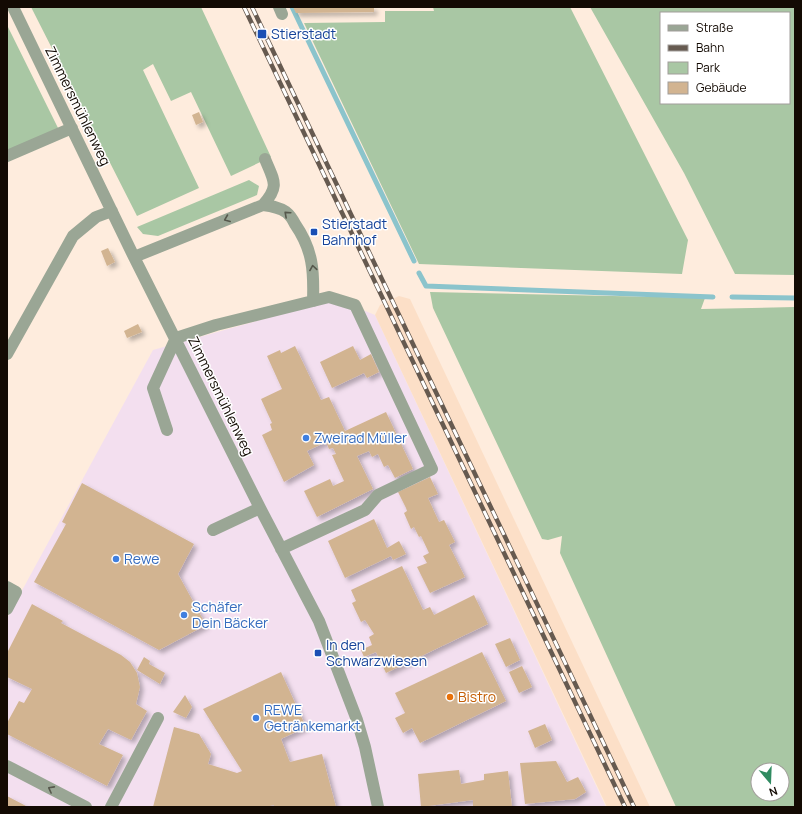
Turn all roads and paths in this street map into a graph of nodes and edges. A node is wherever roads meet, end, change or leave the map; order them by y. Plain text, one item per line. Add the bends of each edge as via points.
1 (13, 7) edge
2 (72, 128) junction
3 (7, 156) edge
4 (265, 159) dead end
5 (263, 204) junction
6 (112, 210) junction
7 (134, 257) junction
8 (313, 301) junction
9 (176, 338) junction
10 (7, 354) edge
11 (167, 430) dead end
12 (260, 508) junction
13 (213, 530) dead end
14 (281, 549) junction
15 (12, 589) edge
16 (7, 609) edge
17 (158, 718) dead end
18 (7, 766) edge
19 (86, 807) edge
20 (111, 807) edge
21 (378, 807) edge

1 - 2 street, Zimmersmühlenweg
2 - 3 street
2 - 6 street, Zimmersmühlenweg
4 - 5 street via 274,183 272,195
5 -> 7 street
8 -> 5 street via 314,271 303,236 288,213
6 - 7 street, Zimmersmühlenweg
6 - 10 street via 96,217 73,236
7 - 9 street, Zimmersmühlenweg
8 - 9 street via 216,325
8 - 14 street via 329,297 355,305 432,469 378,494 365,510
9 - 11 street via 153,388
9 - 12 street, Zimmersmühlenweg
12 - 13 street
12 - 14 street, Zimmersmühlenweg
14 - 21 street, Zimmersmühlenweg via 319,621 346,688 365,747
15 - 16 street
17 - 20 street
19 -> 18 street

